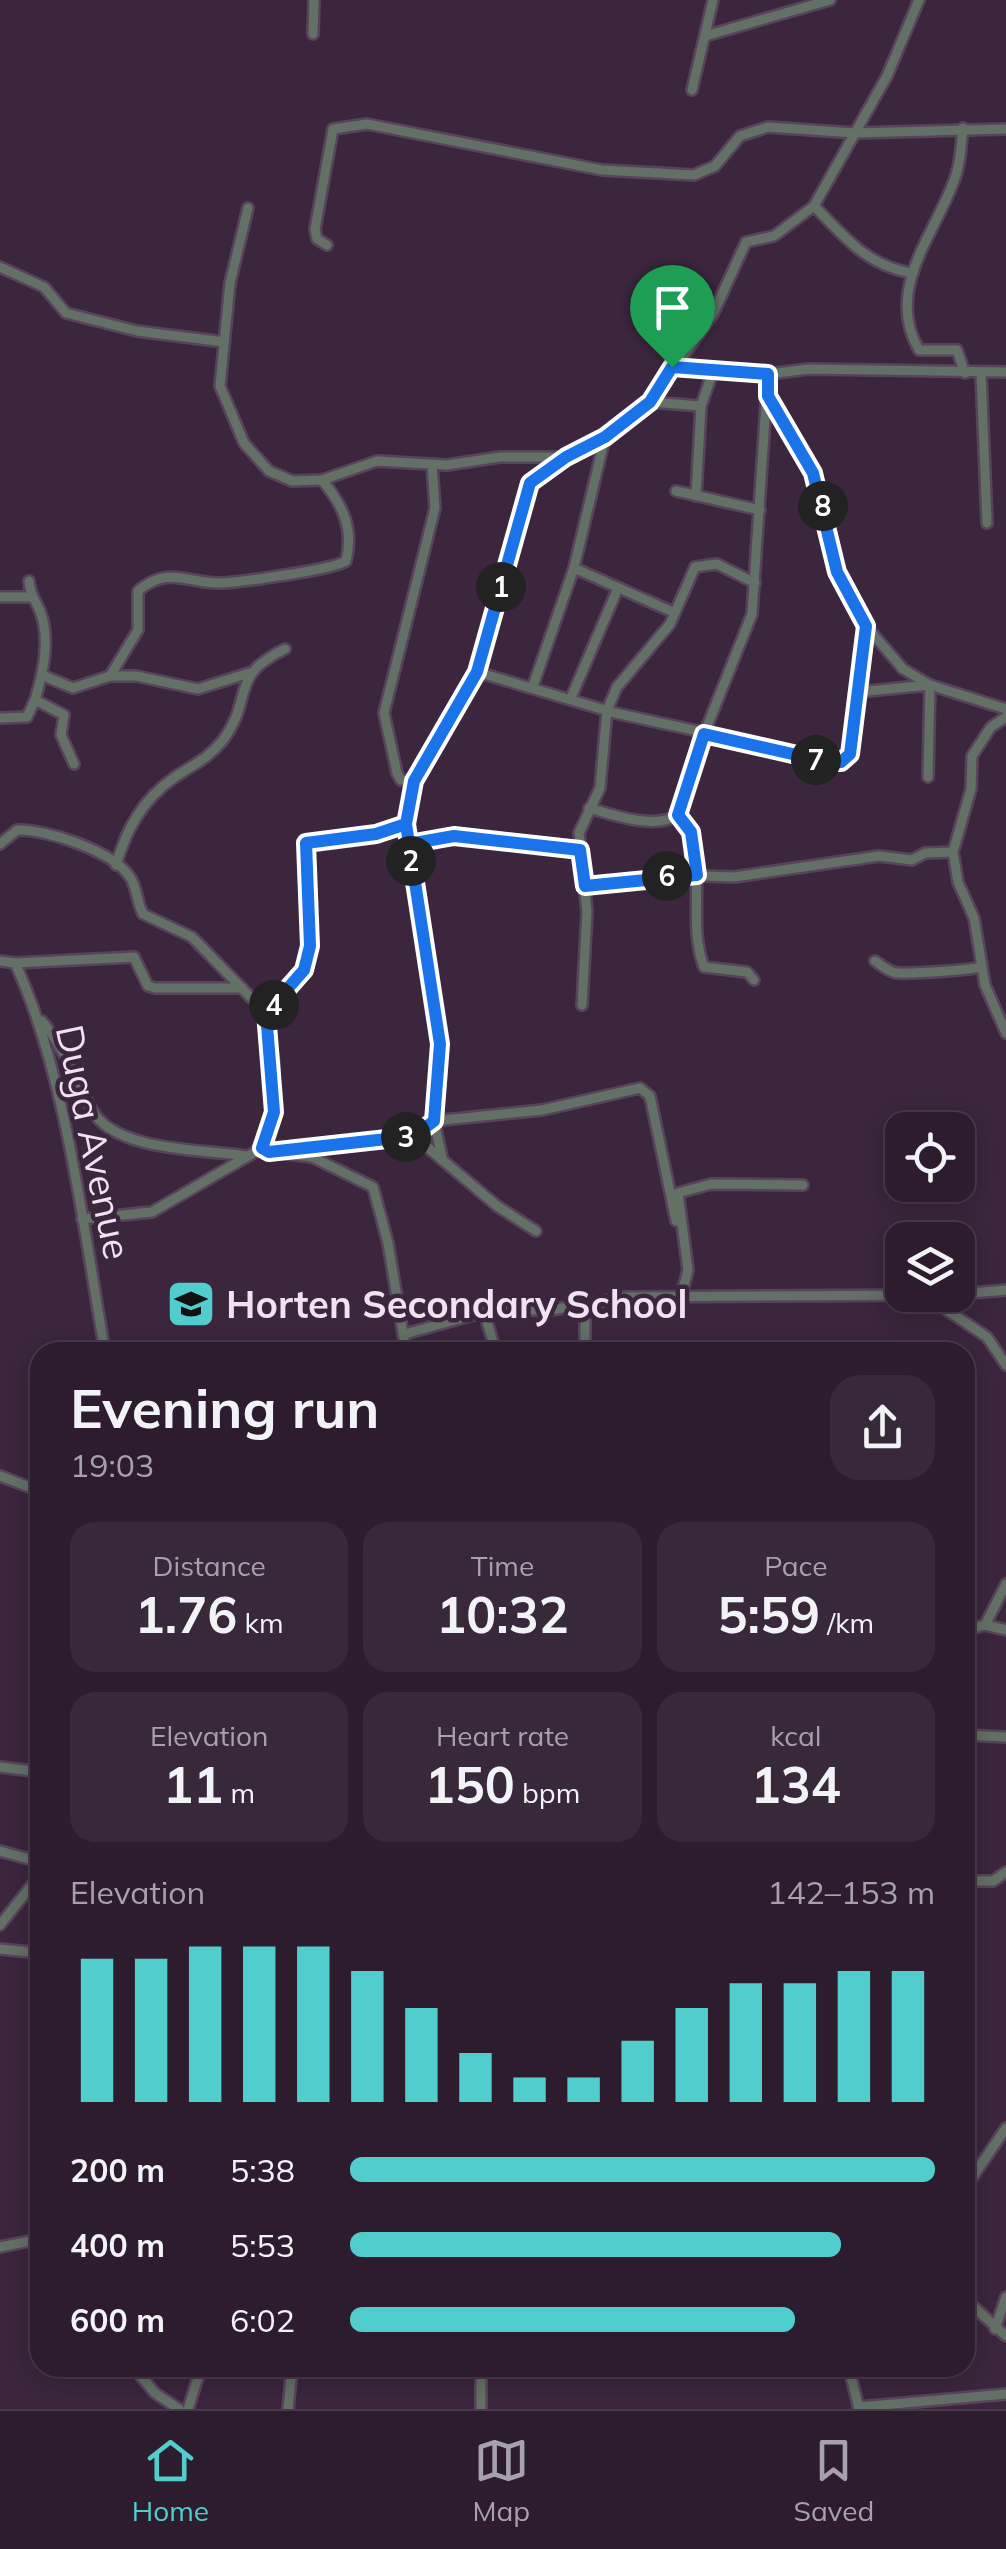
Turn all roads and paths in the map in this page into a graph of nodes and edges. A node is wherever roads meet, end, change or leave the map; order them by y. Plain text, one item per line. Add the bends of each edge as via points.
1 (314, 0) edge
2 (714, 0) edge
3 (830, 0) edge
4 (918, 0) edge
5 (807, 4) edge
6 (313, 34) dead end
7 (704, 36) junction
8 (692, 90) dead end
9 (963, 128) junction
10 (1006, 129) edge
11 (854, 133) junction
12 (814, 206) junction
13 (248, 208) dead end
14 (327, 245) dead end
15 (0, 267) edge
16 (911, 273) junction
17 (224, 342) junction
18 (672, 367) junction
19 (714, 368) junction
20 (965, 372) junction
21 (1006, 372) edge
22 (980, 373) junction
23 (768, 374) junction
24 (768, 396) junction
25 (650, 402) junction
26 (701, 406) junction
27 (605, 437) junction
28 (566, 457) junction
29 (432, 465) junction
30 (322, 480) junction
31 (676, 491) dead end
32 (696, 496) junction
33 (760, 510) junction
34 (987, 523) dead end
35 (574, 568) junction
36 (29, 580) dead end
37 (755, 583) junction
38 (618, 588) junction
39 (0, 597) edge
40 (30, 598) junction
41 (673, 612) junction
42 (866, 626) junction
43 (285, 648) dead end
44 (477, 672) junction
45 (248, 673) junction
46 (44, 676) junction
47 (110, 676) junction
48 (930, 685) junction
49 (533, 686) junction
50 (858, 692) junction
51 (571, 698) junction
52 (34, 700) junction
53 (1006, 709) edge
54 (608, 710) junction
55 (1006, 717) edge
56 (0, 718) edge
57 (704, 734) junction
58 (74, 764) dead end
59 (928, 777) dead end
60 (414, 781) junction
61 (588, 808) junction
62 (678, 815) junction
63 (406, 824) junction
64 (0, 844) edge
65 (409, 844) junction
66 (580, 850) junction
67 (953, 852) junction
68 (116, 865) junction
69 (697, 875) junction
70 (585, 886) junction
71 (874, 961) dead end
72 (0, 962) edge
73 (16, 964) junction
74 (980, 967) junction
75 (754, 980) dead end
76 (242, 988) junction
77 (582, 1005) dead end
78 (266, 1013) junction
79 (39, 1018) junction
80 (1006, 1032) edge
81 (434, 1121) junction
82 (414, 1136) junction
83 (266, 1150) junction
84 (248, 1156) junction
85 (442, 1157) junction
86 (803, 1185) dead end
87 (82, 1220) junction
88 (676, 1221) dead end
89 (536, 1230) dead end
90 (1006, 1290) edge
91 (975, 1293) edge
92 (885, 1294) edge
93 (681, 1297) junction
94 (585, 1306) junction
95 (951, 1312) edge
96 (485, 1315) junction
97 (404, 1334) junction
98 (102, 1342) edge
99 (405, 1342) edge
100 (493, 1342) edge
101 (586, 1342) edge
102 (1006, 1365) edge
103 (0, 1476) edge
104 (30, 1487) edge
105 (1006, 1584) edge
106 (985, 1625) junction
107 (975, 1628) edge
108 (1006, 1630) edge
109 (975, 1736) edge
110 (1006, 1737) edge
111 (0, 1767) edge
112 (30, 1771) edge
113 (0, 1851) edge
114 (30, 1859) edge
115 (1006, 1872) edge
116 (975, 1881) edge
117 (30, 1888) edge
118 (0, 1925) edge
119 (0, 1949) edge
120 (30, 1951) edge
121 (1006, 2128) edge
122 (975, 2173) edge
123 (30, 2241) edge
124 (0, 2247) edge
125 (1006, 2296) edge
126 (975, 2309) edge
127 (995, 2329) junction
128 (1006, 2336) edge
129 (141, 2377) edge
130 (198, 2377) edge
131 (291, 2377) edge
132 (482, 2377) edge
133 (851, 2377) edge
134 (1006, 2394) edge
135 (859, 2408) edge
136 (179, 2409) edge
137 (188, 2409) edge
138 (288, 2409) edge
139 (484, 2409) edge

1 - 6 street
2 - 7 street
3 - 5 street
4 - 11 street via 887,76
5 - 7 street
7 - 8 street
9 - 10 street
9 - 11 street
9 - 16 street via 956,175
11 - 12 street
11 - 14 street via 752,130 707,172 694,174 602,170 367,124 341,125 328,142 315,230
12 - 16 street via 866,259
12 - 18 street via 774,236 746,242 713,314
13 - 17 street via 235,248
15 - 17 street via 44,287 66,314
16 - 20 street via 916,345 957,350
17 - 30 street via 224,403 254,458 292,482
18 - 19 street
18 - 25 street
19 - 23 street
19 - 26 street
20 - 22 street
20 - 23 street via 834,368
21 - 22 street
22 - 34 street
23 - 24 street
24 - 33 street
24 - 42 street via 813,473 837,572
25 - 26 street
25 - 27 street
26 - 32 street
27 - 28 street
27 - 35 street
28 - 29 street
28 - 44 street via 530,483 522,498
29 - 30 street via 376,461
29 - 60 street via 435,508 384,713 397,772 401,780
30 - 47 street via 347,520 346,561 220,583 186,575 146,584 138,591 138,630
31 - 32 street
32 - 33 street
33 - 37 street
35 - 38 street
35 - 49 street
36 - 40 street
37 - 41 street via 702,563
37 - 57 street via 752,614
38 - 41 street
38 - 51 street
39 - 40 street
40 - 46 street via 41,612
41 - 54 street via 666,630 617,687
42 - 48 street via 903,669
42 - 50 street
43 - 45 street
44 - 49 street
44 - 60 street
45 - 47 street via 198,688
45 - 68 street via 226,735 208,759 166,783 128,824
46 - 47 street via 73,688
46 - 52 street
48 - 50 street
48 - 53 street
48 - 59 street
49 - 51 street
50 - 57 street via 854,742 841,762
51 - 54 street
52 - 56 street via 27,717
52 - 58 street via 64,715 61,735
54 - 57 street
54 - 61 street via 600,788
55 - 67 street via 990,727 972,756 971,789
57 - 62 street
60 - 63 street
61 - 62 street via 629,819
61 - 66 street via 580,821
62 - 69 street via 691,832
63 - 65 street
63 - 78 street via 306,843 307,958
64 - 68 street via 16,830 35,829
65 - 66 street via 454,836
65 - 81 street via 440,1044
66 - 70 street
67 - 69 street via 734,877
67 - 74 street
68 - 76 street via 131,878 143,914 192,938
69 - 70 street
69 - 75 street via 695,930 704,967 747,972
70 - 77 street
71 - 74 street via 898,973
72 - 73 street
73 - 76 street via 134,957 148,986
73 - 79 street, Duga Avenue
74 - 80 street
76 - 78 street
78 - 83 street via 274,1112
79 - 84 street via 70,1062 93,1114 125,1138
79 - 87 street, Duga Avenue
81 - 82 street
81 - 85 street
81 - 88 street via 542,1110 640,1088 650,1096
82 - 83 street
82 - 85 street
83 - 84 street
83 - 97 street via 312,1156 372,1186
84 - 87 street via 152,1212
85 - 89 street via 496,1206
86 - 93 street via 711,1184 678,1193 688,1270
87 - 98 street, Duga Avenue
90 - 91 street
92 - 93 street
93 - 94 street via 626,1297
94 - 96 street
94 - 101 street
95 - 102 street via 986,1337
96 - 97 street
96 - 100 street
97 - 99 street
103 - 104 street
105 - 106 street
106 - 107 street
106 - 108 street
109 - 110 street
111 - 112 street
113 - 114 street
115 - 116 street via 993,1882
117 - 118 street
119 - 120 street
121 - 122 street
123 - 124 street
125 - 127 street
126 - 127 street
127 - 128 street
129 - 136 street
130 - 137 street
131 - 138 street
132 - 139 street
133 - 135 street
134 - 135 street

